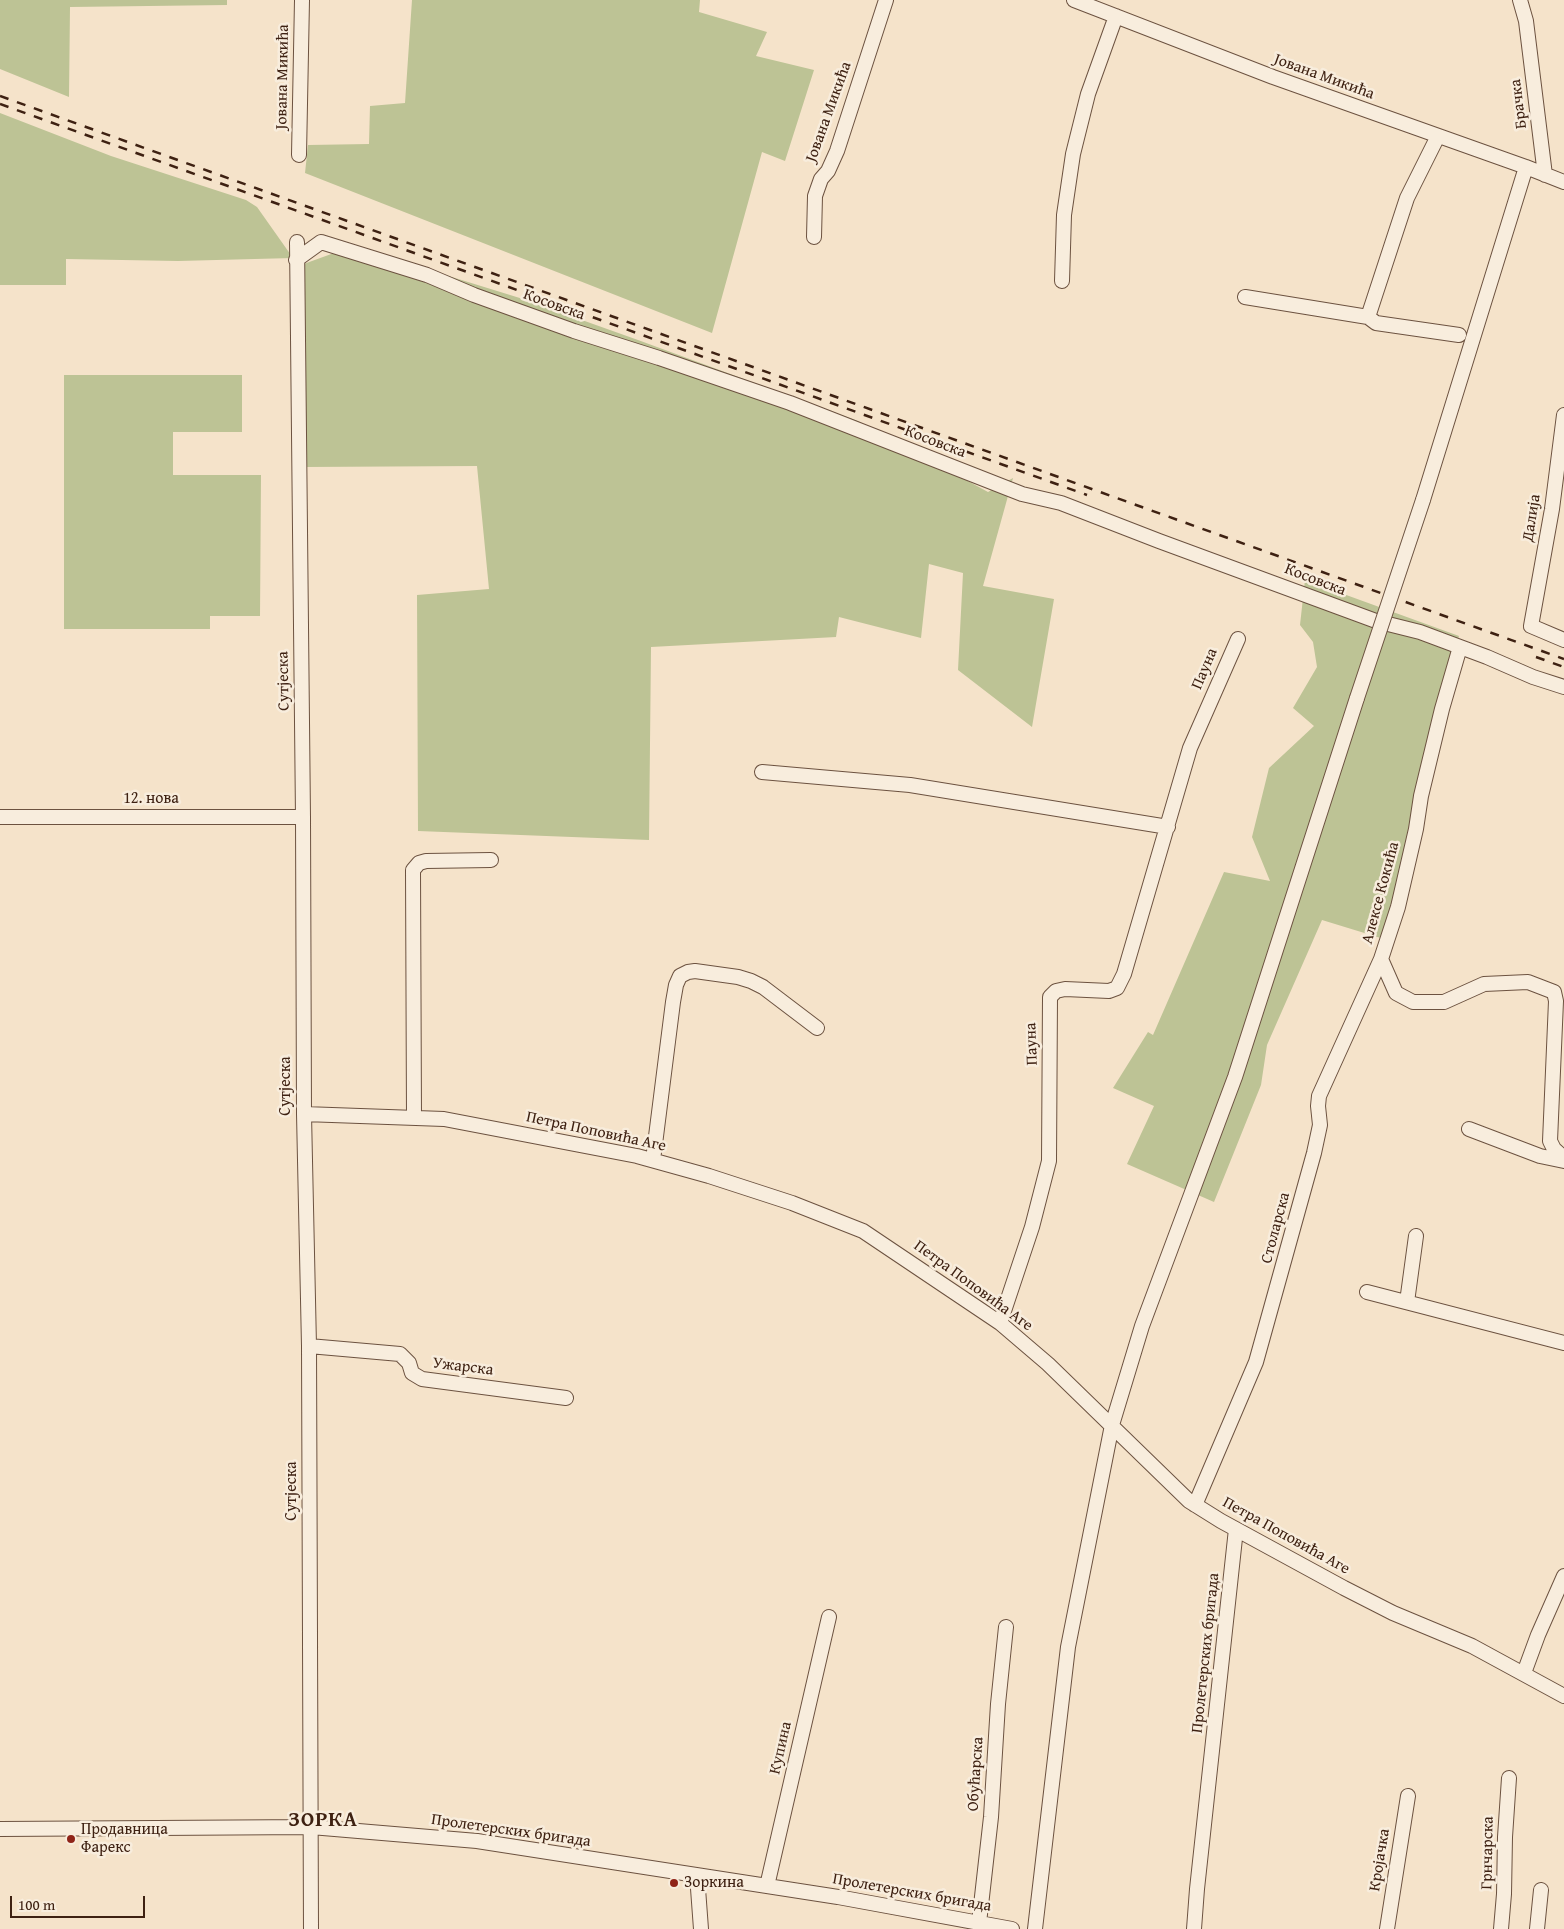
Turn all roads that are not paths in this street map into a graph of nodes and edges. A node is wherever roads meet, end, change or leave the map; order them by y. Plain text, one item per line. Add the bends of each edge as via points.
1 (302, 0) edge
2 (886, 0) edge
3 (1074, 0) edge
4 (1520, 0) edge
5 (1116, 16) junction
6 (1438, 136) junction
7 (299, 155) dead end
8 (1526, 167) junction
9 (1545, 175) junction
10 (1564, 182) edge
11 (814, 238) dead end
12 (297, 242) dead end
13 (296, 260) junction
14 (1062, 281) dead end
15 (1245, 297) dead end
16 (1368, 317) junction
17 (1460, 335) dead end
18 (1564, 415) edge
19 (1238, 639) dead end
20 (1564, 640) edge
21 (1460, 647) junction
22 (1564, 686) edge
23 (762, 772) dead end
24 (0, 817) edge
25 (303, 817) junction
26 (1168, 827) junction
27 (491, 860) dead end
28 (1381, 959) junction
29 (817, 1028) dead end
30 (304, 1114) junction
31 (414, 1118) junction
32 (1469, 1128) dead end
33 (653, 1160) junction
34 (1564, 1160) edge
35 (1416, 1236) dead end
36 (1367, 1292) dead end
37 (1407, 1302) junction
38 (1000, 1323) junction
39 (1564, 1343) edge
40 (308, 1346) junction
41 (566, 1398) dead end
42 (1112, 1425) junction
43 (1195, 1505) junction
44 (1236, 1529) junction
45 (1564, 1576) edge
46 (829, 1617) dead end
47 (1006, 1627) dead end
48 (1524, 1673) junction
49 (1564, 1696) edge
50 (1509, 1778) dead end
51 (1408, 1796) dead end
52 (310, 1827) junction
53 (0, 1830) edge
54 (697, 1876) junction
55 (767, 1886) junction
56 (1541, 1890) dead end
57 (979, 1923) junction
58 (962, 1924) edge
59 (310, 1929) edge
60 (701, 1929) edge
61 (1012, 1929) edge
62 (1035, 1929) edge
63 (1194, 1929) edge
64 (1387, 1929) edge
65 (1501, 1929) edge
66 (1537, 1929) edge

1 - 7 street, Јована Микића
2 - 11 street, Јована Микића via 837,151 815,196
3 - 5 street, Јована Микића
4 - 9 street, Брачка via 1526,21
5 - 6 street, Јована Микића
5 - 14 street via 1088,94 1073,154 1064,215
6 - 8 street, Јована Микића
6 - 16 street via 1407,198
8 - 9 street, Јована Микића
8 - 42 street, bridge via 1423,500 1235,1077 1142,1326
9 - 10 street, Јована Микића
12 - 13 street, Сутјеска
13 - 21 street, Косовска via 322,242 427,275 574,331 790,403 1022,494 1062,502 1376,621 1420,632
13 - 25 street, Сутјеска
15 - 16 street
16 - 17 street via 1376,322
18 - 20 street, Далија via 1532,626
19 - 26 street, Пауна via 1190,748
21 - 22 street, Косовска
21 - 28 street, Алексе Кокића via 1423,786 1398,907
23 - 26 street via 910,785
24 - 25 street, 12. нова
25 - 30 street, Сутјеска
26 - 38 street, Пауна via 1117,988 1109,991 1065,989 1050,997 1049,1161 1032,1227
27 - 31 street via 426,861 413,870
28 - 34 street, Алексе Кокића via 1396,992 1413,1002 1444,1002 1484,984 1528,982 1554,992 1550,1141
28 - 43 street, Столарска via 1319,1096 1320,1125 1314,1153 1256,1362
29 - 33 street via 751,981 695,971 680,976 673,1002
30 - 31 street, Петра Поповића Аге
30 - 40 street, Сутјеска
31 - 33 street, Петра Поповића Аге via 444,1119
32 - 34 street, Алексе Кокића via 1540,1156
33 - 38 street, Петра Поповића Аге via 792,1203 863,1231
35 - 37 street
36 - 37 street
37 - 39 street
38 - 42 street, Петра Поповића Аге
40 - 41 street, Ужарска via 400,1354 412,1373 422,1380
40 - 52 street, Сутјеска
42 - 43 street, Петра Поповића Аге
42 - 62 street via 1068,1647
43 - 44 street, Петра Поповића Аге
44 - 48 street, Петра Поповића Аге via 1393,1613 1472,1646
44 - 63 street, Пролетерских бригада
45 - 48 street
46 - 55 street, Купина
47 - 57 street, Обућарска
48 - 49 street, Петра Поповића Аге
50 - 65 street, Грнчарска
51 - 64 street, Кројачка
52 - 53 street, Пролетерских бригада
52 - 54 street, Пролетерских бригада via 477,1841
52 - 59 street, Сутјеска
54 - 55 street, Пролетерских бригада
54 - 60 street
55 - 58 street, Пролетерских бригада via 838,1897
56 - 66 street
57 - 58 street, Пролетерских бригада
57 - 61 street, Пролетерских бригада

